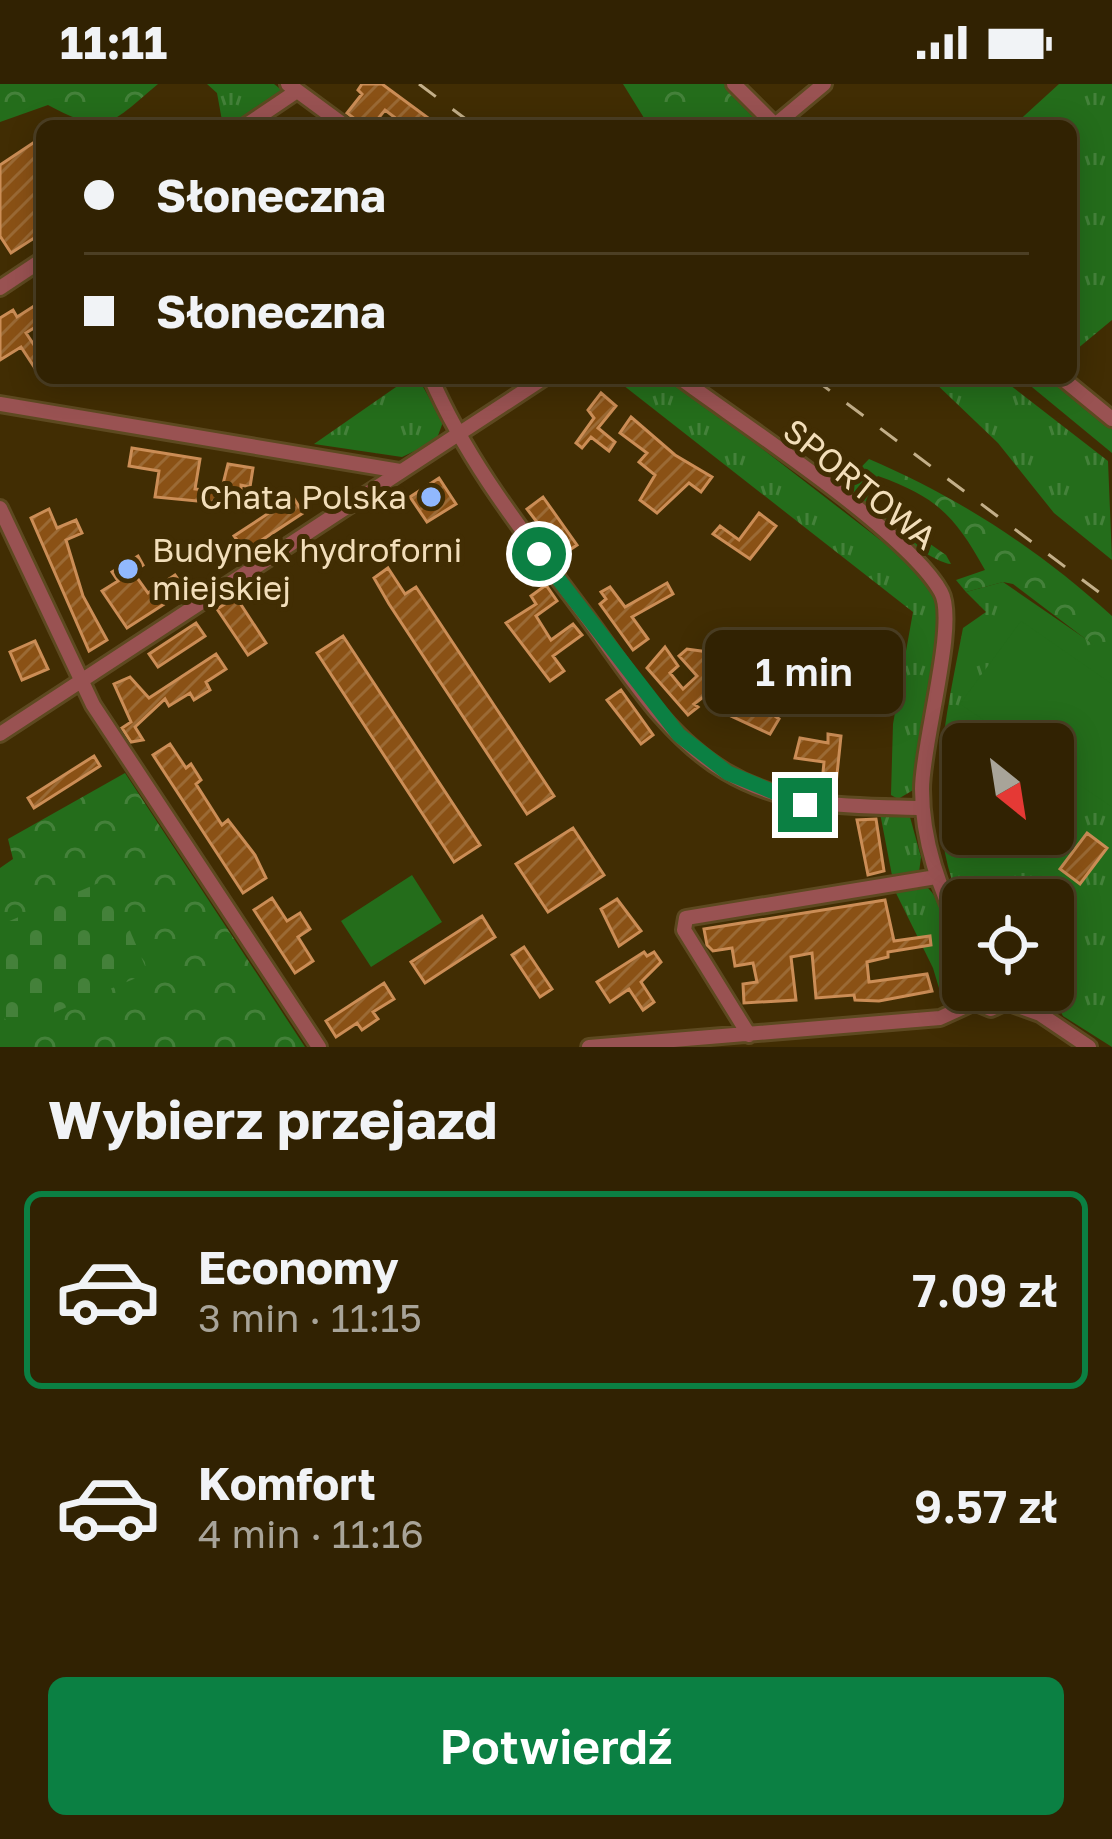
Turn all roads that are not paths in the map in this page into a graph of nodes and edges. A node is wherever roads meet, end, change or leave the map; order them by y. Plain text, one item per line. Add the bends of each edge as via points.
1 (734, 84) edge
2 (824, 84) edge
3 (293, 87) edge
4 (252, 120) edge
5 (336, 120) edge
6 (769, 120) edge
7 (782, 120) edge
8 (36, 264) edge
9 (0, 288) edge
10 (433, 384) edge
11 (535, 384) edge
12 (688, 384) edge
13 (1070, 384) edge
14 (0, 404) edge
15 (1112, 418) edge
16 (456, 434) junction
17 (400, 472) junction
18 (0, 508) edge
19 (81, 682) junction
20 (0, 734) edge
21 (922, 808) junction
22 (936, 877) junction
23 (942, 890) edge
24 (951, 1011) edge
25 (1034, 1011) edge
26 (846, 1027) junction
27 (748, 1035) junction
28 (658, 1044) edge
29 (843, 1045) edge
30 (319, 1047) edge
31 (589, 1047) edge
32 (1089, 1047) edge

1 - 6 street
2 - 7 street
3 - 4 street
3 - 5 street
8 - 9 street
10 - 16 street
11 - 16 street
12 - 21 street, SPORTOWA via 896,542 941,592 948,629 928,718
13 - 15 street
14 - 17 street
16 - 17 street
16 - 21 street via 653,706 704,757 805,805
17 - 19 street
18 - 19 street
19 - 20 street
19 - 30 street
21 - 22 street, SPORTOWA
22 - 23 street, SPORTOWA
22 - 27 street via 686,918 684,930
24 - 26 street
25 - 32 street
26 - 27 street
26 - 29 street
27 - 28 street
28 - 31 street

